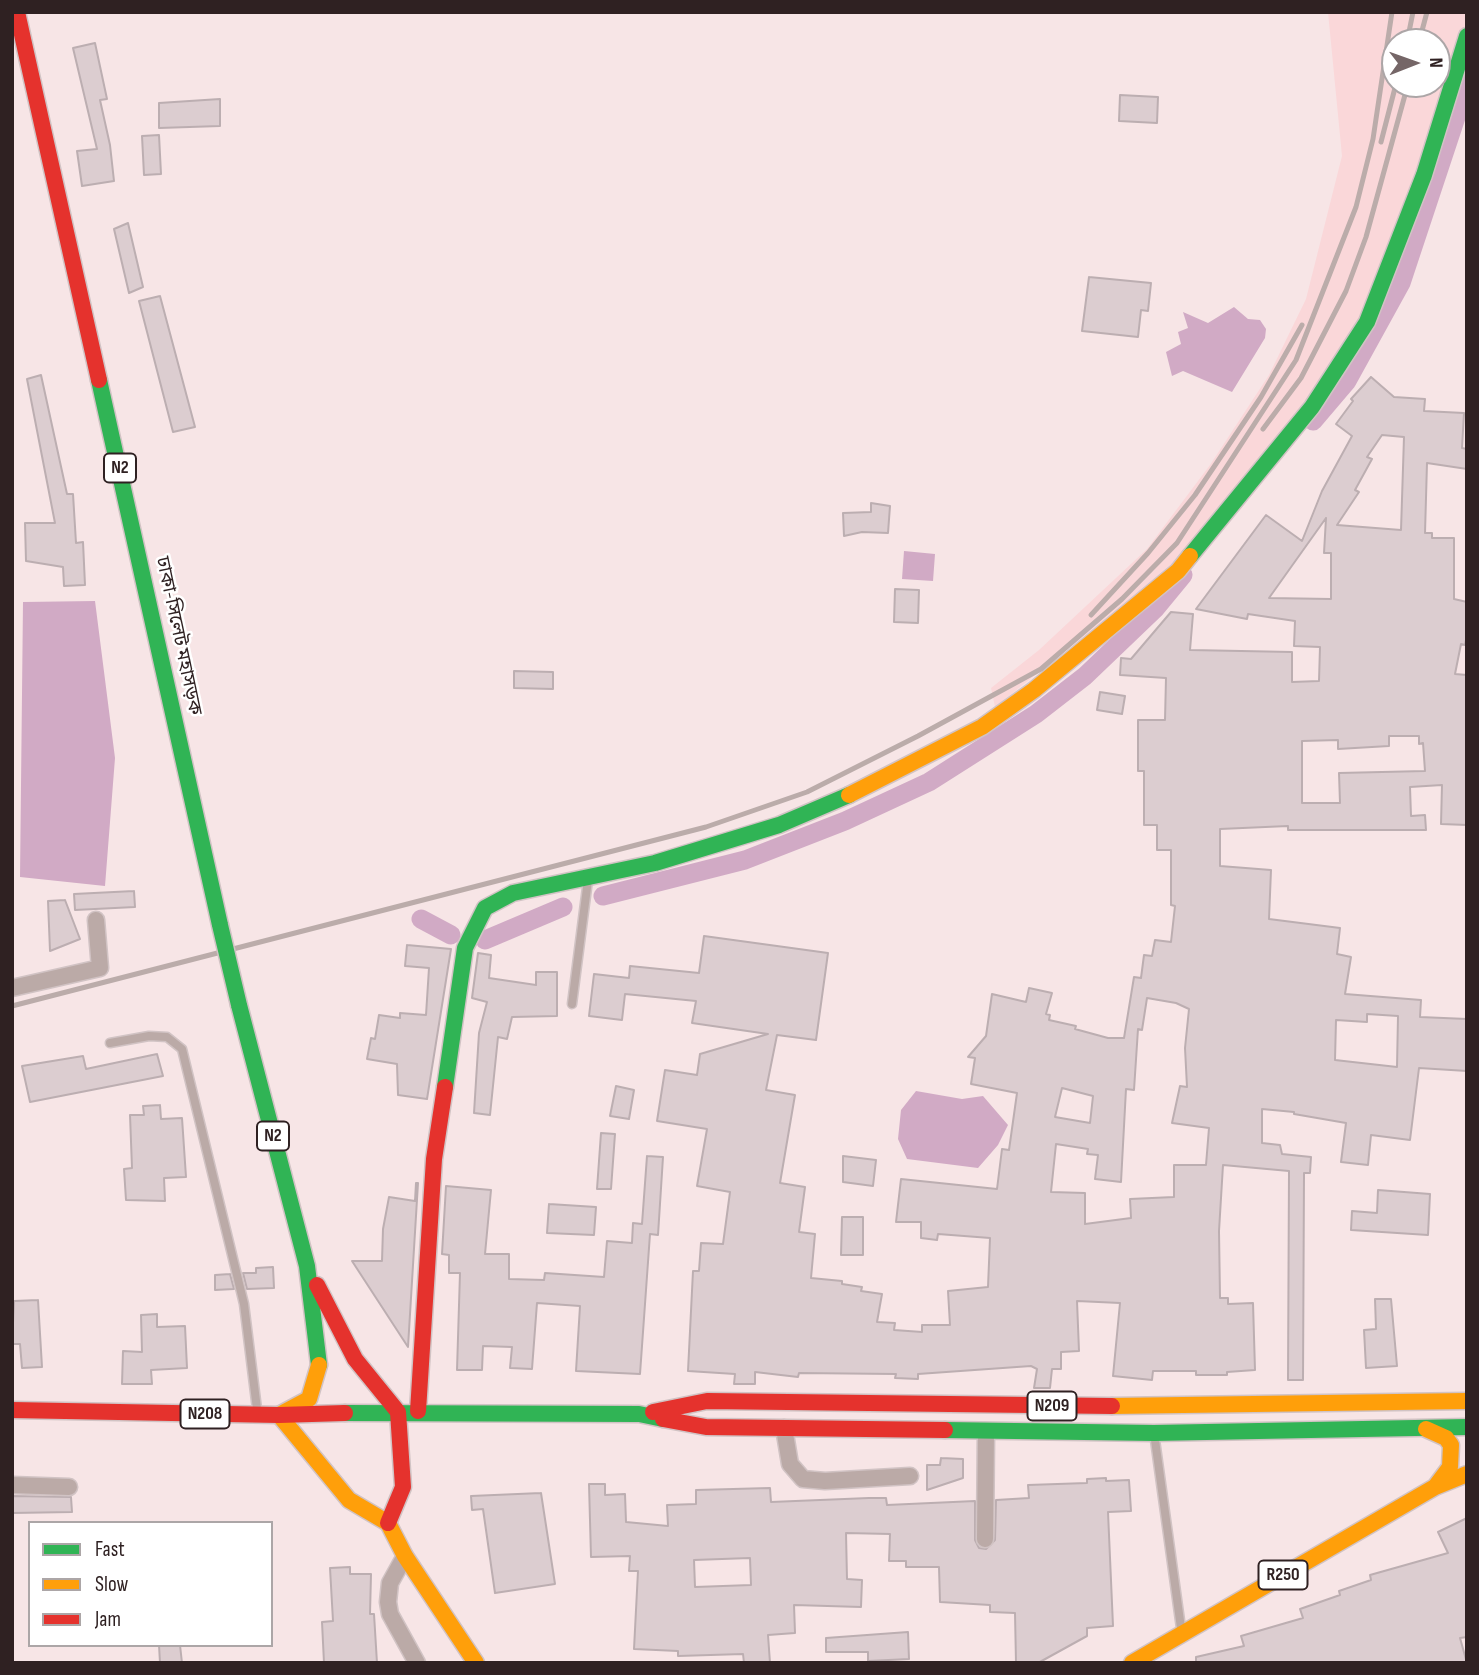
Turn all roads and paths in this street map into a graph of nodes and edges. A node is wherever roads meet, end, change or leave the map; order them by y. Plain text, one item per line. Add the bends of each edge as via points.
1 (17, 12) edge
2 (17, 32) edge
3 (1467, 36) edge
4 (588, 877) junction
5 (96, 920) dead end
6 (12, 988) edge
7 (572, 1003) dead end
8 (110, 1044) dead end
9 (307, 1266) junction
10 (1467, 1401) edge
11 (12, 1410) edge
12 (418, 1410) junction
13 (398, 1412) junction
14 (639, 1414) junction
15 (258, 1415) junction
16 (279, 1415) junction
17 (1467, 1427) edge
18 (784, 1428) junction
19 (1426, 1429) junction
20 (986, 1431) junction
21 (1154, 1433) junction
22 (1467, 1457) edge
23 (1467, 1474) edge
24 (910, 1476) dead end
25 (12, 1485) edge
26 (69, 1487) dead end
27 (1435, 1488) junction
28 (388, 1523) junction
29 (985, 1539) dead end
30 (405, 1556) junction
31 (1181, 1634) junction
32 (417, 1663) edge
33 (475, 1663) edge
34 (1132, 1663) edge

1 - 2 main road, ঢাকা-সিলেট মহাসড়ক / N2
2 - 9 main road, ঢাকা-সিলেট মহাসড়ক / N2, bridge via 239,1006
3 - 4 main road via 1424,174 1367,322 1312,407 1178,571 982,727 879,781 779,825 655,863
4 - 7 lane
4 - 12 main road via 513,893 485,908 465,948 434,1159
5 - 6 street via 100,968
8 - 15 lane via 167,1037 182,1049 244,1304
9 - 13 main road, ঢাকা-সিলেট মহাসড়ক / N2 via 355,1359
9 - 16 main road, ঢাকা-সিলেট মহাসড়ক / N2 via 319,1363 315,1385 309,1399
10 - 14 main road, N209 via 1150,1407 707,1401
11 - 15 main road, N208
12 - 13 main road, N209
12 - 14 main road, N209
13 - 16 main road, N208
13 - 28 main road via 403,1488
14 - 18 main road, N209 via 706,1427
15 - 16 main road, N208
16 - 28 main road via 349,1500
17 - 19 main road, N209
18 - 20 main road, N209
18 - 24 street via 790,1464 803,1479
19 - 21 main road, N209
19 - 27 main road via 1451,1445 1450,1467
20 - 21 main road, N209
20 - 29 street
21 - 31 lane
22 - 27 main road, R250
23 - 27 main road, R250
25 - 26 street
27 - 31 main road, R250
28 - 30 main road
30 - 32 street via 390,1583 388,1602
30 - 33 main road
31 - 34 main road, R250

